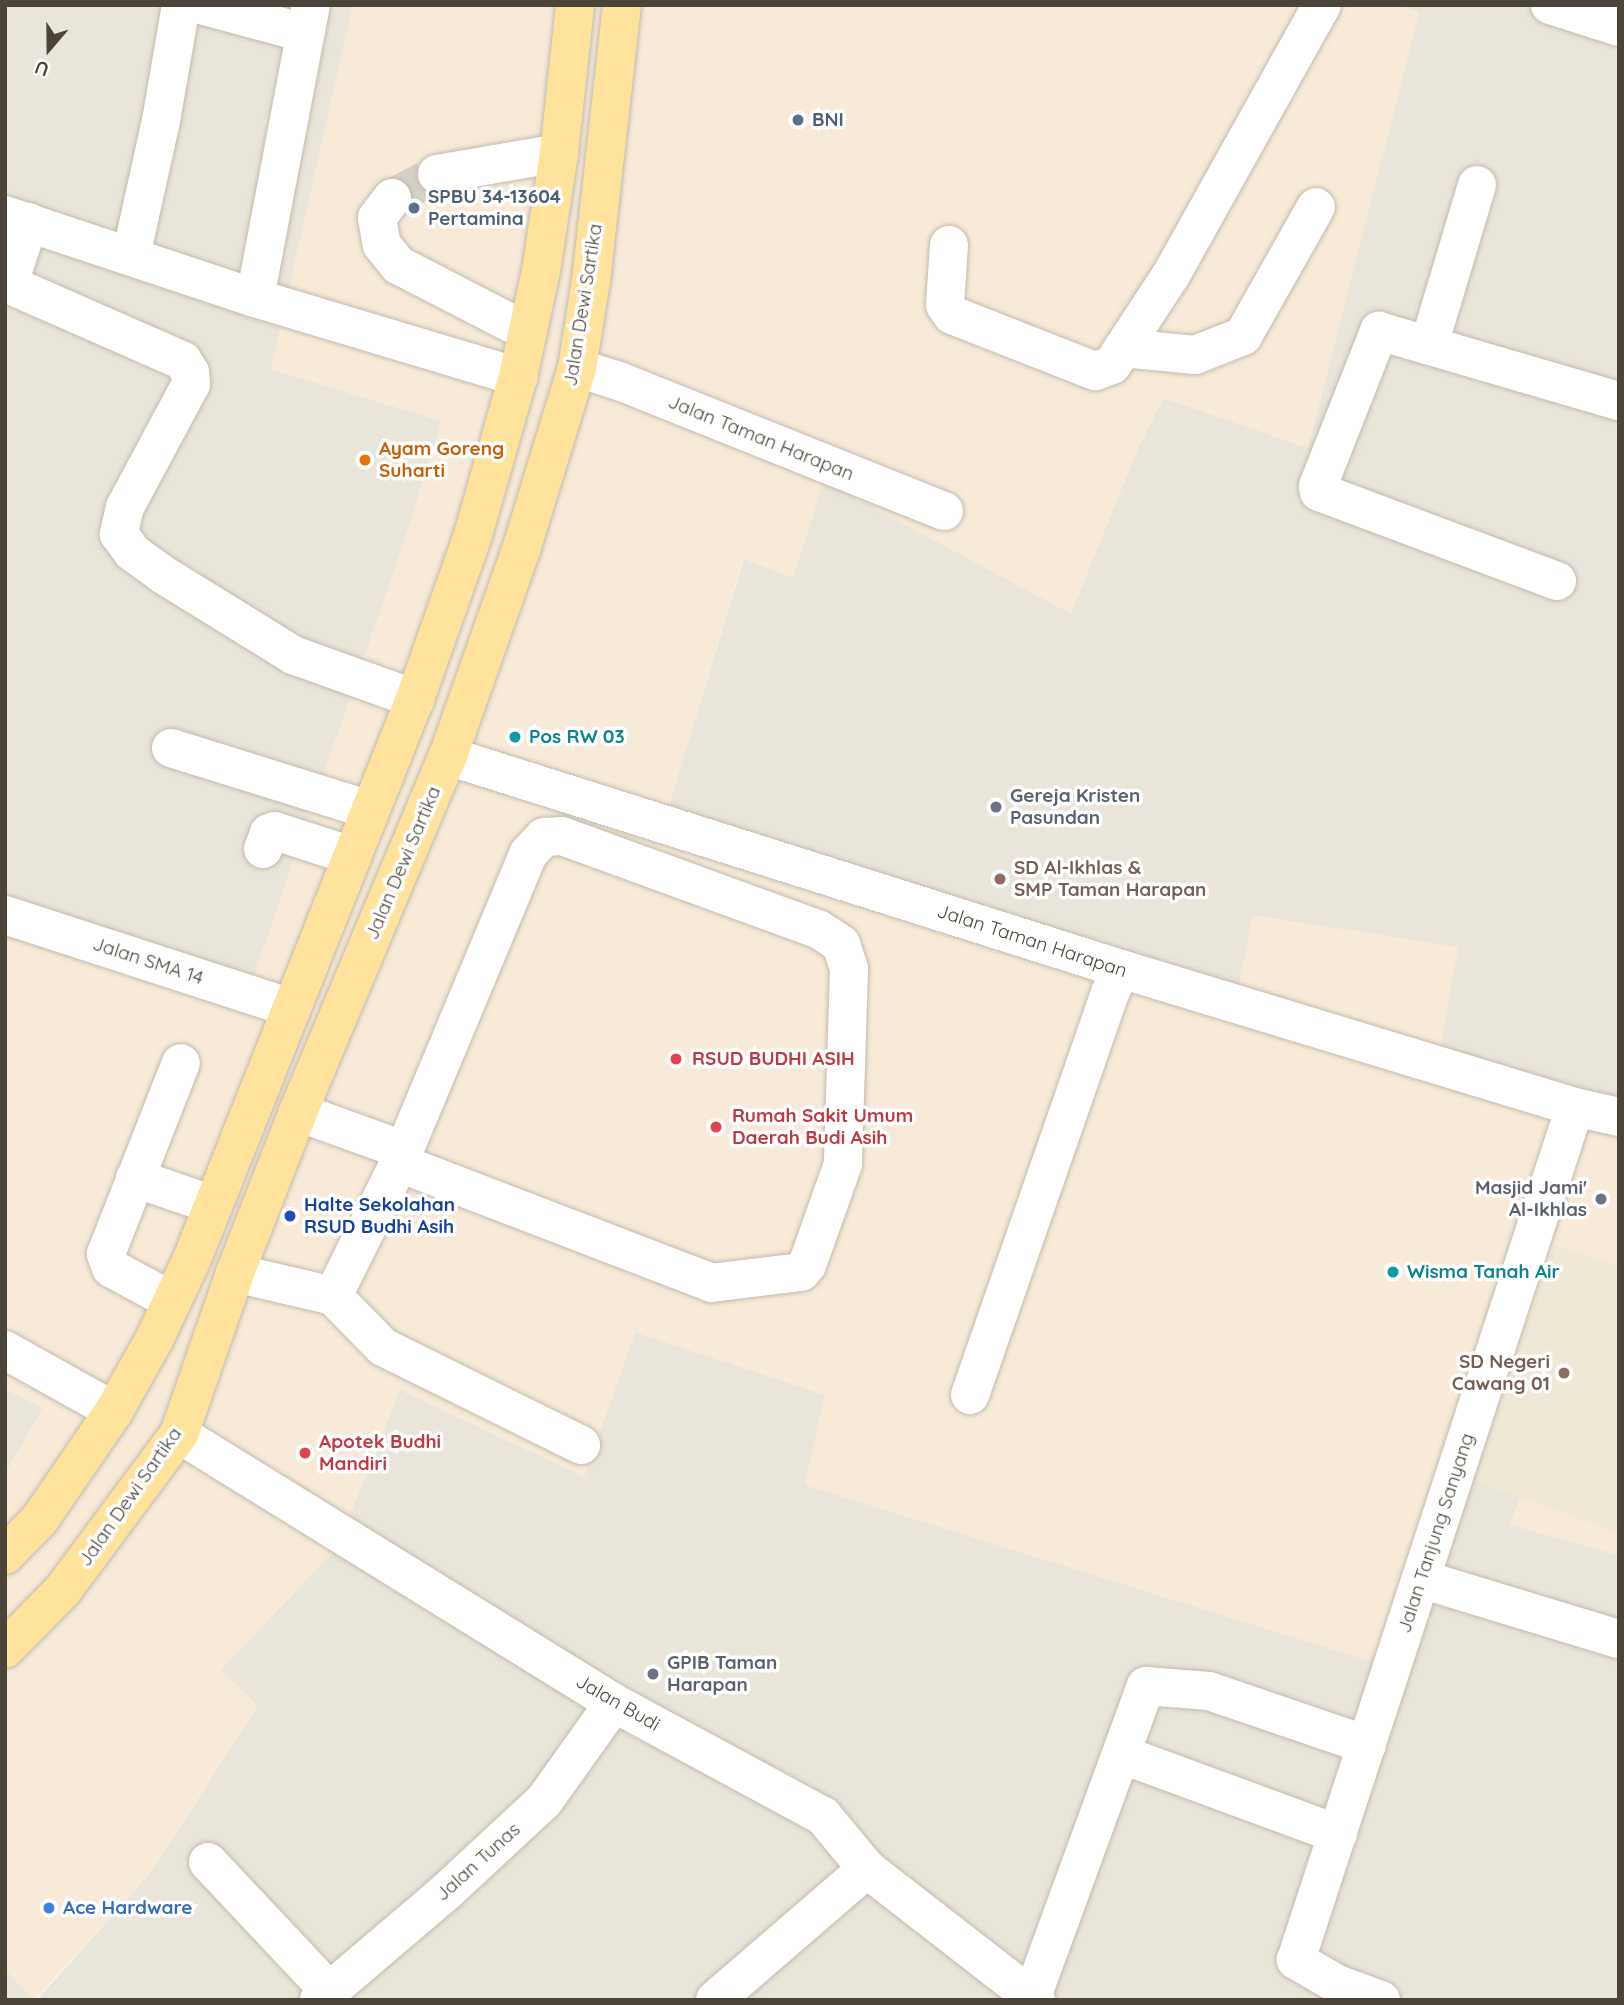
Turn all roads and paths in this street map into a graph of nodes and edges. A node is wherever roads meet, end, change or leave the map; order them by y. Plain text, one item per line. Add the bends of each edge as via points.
1 (181, 5) edge
2 (201, 5) edge
3 (575, 5) edge
4 (622, 5) edge
5 (1322, 5) edge
6 (1550, 5) edge
7 (308, 19) edge
8 (1619, 27) edge
9 (559, 153) junction
10 (437, 174) tunnel mouth
11 (1476, 185) dead end
12 (392, 198) tunnel mouth
13 (1316, 207) dead end
14 (17, 218) edge
15 (949, 245) dead end
16 (131, 256) junction
17 (255, 298) junction
18 (528, 332) junction
19 (1429, 345) junction
20 (1123, 348) junction
21 (577, 368) junction
22 (518, 377) junction
23 (1619, 401) edge
24 (944, 511) dead end
25 (1557, 581) dead end
26 (415, 699) junction
27 (171, 748) dead end
28 (448, 756) junction
29 (370, 810) junction
30 (263, 849) dead end
31 (352, 856) junction
32 (5, 915) edge
33 (1121, 969) junction
34 (291, 1008) junction
35 (181, 1063) dead end
36 (1575, 1107) junction
37 (298, 1112) junction
38 (1619, 1117) edge
39 (401, 1157) junction
40 (135, 1178) junction
41 (213, 1205) junction
42 (235, 1273) junction
43 (333, 1296) junction
44 (172, 1301) junction
45 (5, 1350) edge
46 (970, 1395) dead end
47 (114, 1411) junction
48 (179, 1434) junction
49 (582, 1445) dead end
50 (5, 1555) edge
51 (1421, 1579) junction
52 (1619, 1639) edge
53 (5, 1649) edge
54 (614, 1703) junction
55 (1367, 1745) junction
56 (1123, 1755) junction
57 (1338, 1834) junction
58 (208, 1862) dead end
59 (867, 1869) junction
60 (323, 1995) edge
61 (1034, 1998) edge
62 (715, 2000) edge
63 (1381, 2000) edge

1 - 16 street
2 - 7 street
3 - 9 main road
4 - 21 main road, Jalan Dewi Sartika
5 - 20 street via 1171,275
6 - 8 street
7 - 17 street
9 - 10 street
9 - 18 main road
11 - 19 street
12 - 18 street via 377,218 383,245 398,265
13 - 20 street via 1243,336 1195,355
14 - 16 street
14 - 26 street via 12,274 17,288 183,361 190,372 191,384 125,507 119,534 132,552 293,655
15 - 20 street via 946,305 952,315 1095,371 1112,365
16 - 17 street
17 - 22 street
18 - 22 main road
19 - 23 street
19 - 25 street via 1385,331 1376,336 1319,492
21 - 24 street, Jalan Taman Harapan
21 - 28 main road, Jalan Dewi Sartika via 521,550
22 - 26 main road via 473,535
26 - 29 main road
27 - 29 street
28 - 33 street, Jalan Taman Harapan
28 - 37 main road, Jalan Dewi Sartika
29 - 31 main road
30 - 31 street via 272,831
31 - 34 main road
32 - 34 street, Jalan SMA 14
33 - 36 street, Jalan Taman Harapan
33 - 46 street
34 - 41 main road
35 - 40 street
36 - 38 street, Jalan Taman Harapan
36 - 51 street, Jalan Tanjung Sanyang
37 - 39 street
37 - 42 main road, Jalan Dewi Sartika
39 - 39 street via 528,854 544,837 575,840 818,929 841,944 849,969 843,1164 807,1265 800,1272 712,1283
39 - 43 street
40 - 41 street
40 - 44 street via 106,1254 111,1268
41 - 44 main road
42 - 43 street
42 - 48 main road, Jalan Dewi Sartika
43 - 49 street via 383,1347
44 - 47 main road
45 - 47 street
47 - 50 main road via 40,1519
48 - 53 main road, Jalan Dewi Sartika via 63,1590
48 - 54 street, Jalan Budi
51 - 52 street
51 - 55 street, Jalan Tanjung Sanyang
54 - 59 street, Jalan Budi via 823,1816
54 - 60 street, Jalan Tunas via 544,1801 447,1891
55 - 56 street via 1209,1691 1146,1686
55 - 57 street, Jalan Tanjung Sanyang
56 - 57 street
56 - 61 street
57 - 63 street, Jalan Tanjung Sanyang via 1296,1960 1337,1984
58 - 60 street
59 - 61 street, Jalan Budi
59 - 62 street

